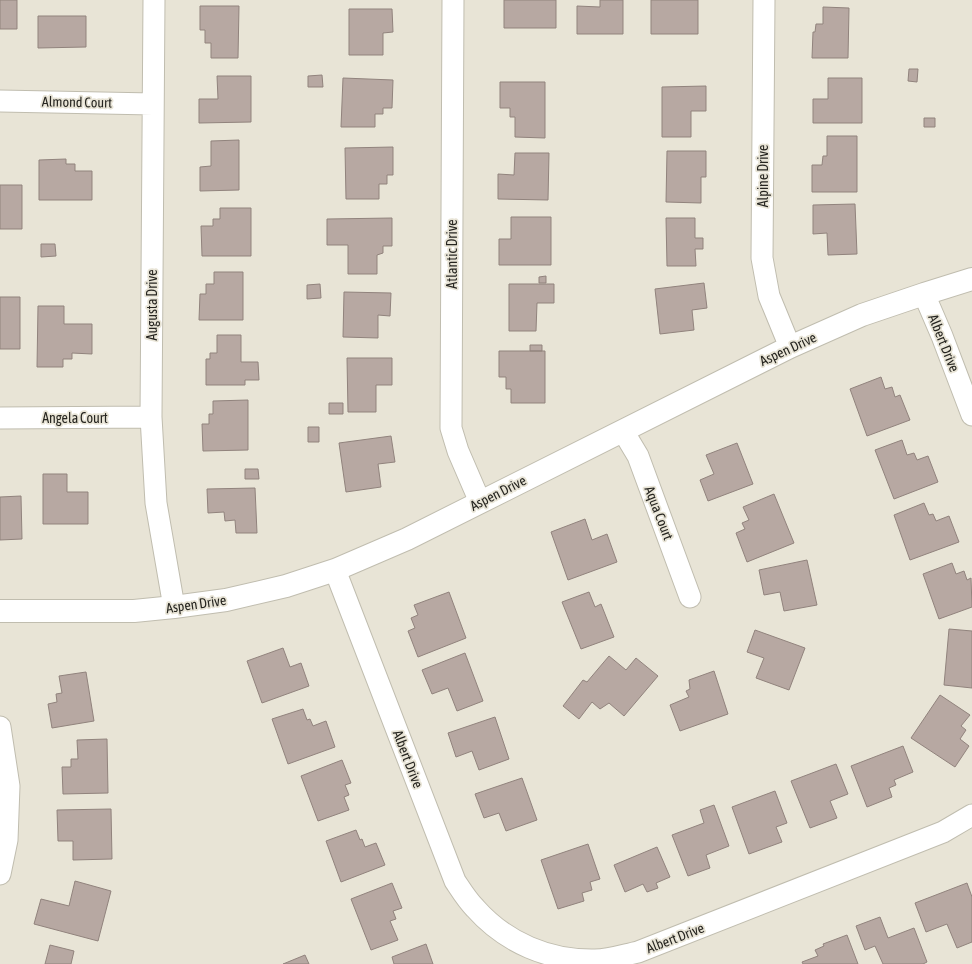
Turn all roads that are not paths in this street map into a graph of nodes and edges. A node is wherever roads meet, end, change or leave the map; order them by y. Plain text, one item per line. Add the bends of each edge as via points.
1 (154, 0) edge
2 (453, 0) edge
3 (764, 0) edge
4 (0, 101) edge
5 (153, 104) junction
6 (972, 280) edge
7 (924, 294) junction
8 (790, 347) junction
9 (972, 415) edge
10 (151, 417) junction
11 (0, 418) edge
12 (623, 431) junction
13 (480, 502) junction
14 (335, 570) junction
15 (690, 597) dead end
16 (174, 608) junction
17 (0, 611) edge
18 (0, 727) edge
19 (972, 815) edge
20 (0, 874) edge
21 (534, 957) edge

1 - 5 street, Augusta Drive
2 - 13 street, Atlantic Drive via 451,428
3 - 8 street, Alpine Drive via 762,258 769,296
4 - 5 street, Almond Court
5 - 10 street, Augusta Drive
6 - 7 street, Aspen Drive
7 - 8 street, Aspen Drive via 862,315
7 - 9 street, Albert Drive
8 - 12 street, Aspen Drive
10 - 11 street, Angela Court
10 - 16 street, Augusta Drive via 156,503
12 - 13 street, Aspen Drive
12 - 15 street, Aqua Court via 638,456
13 - 14 street, Aspen Drive via 407,539
14 - 16 street, Aspen Drive via 286,586 226,600
14 - 21 street, Albert Drive via 455,881 488,922
16 - 17 street, Aspen Drive via 134,611
18 - 20 street via 9,786 7,840
19 - 21 street, Albert Drive via 944,832 638,952 596,960

